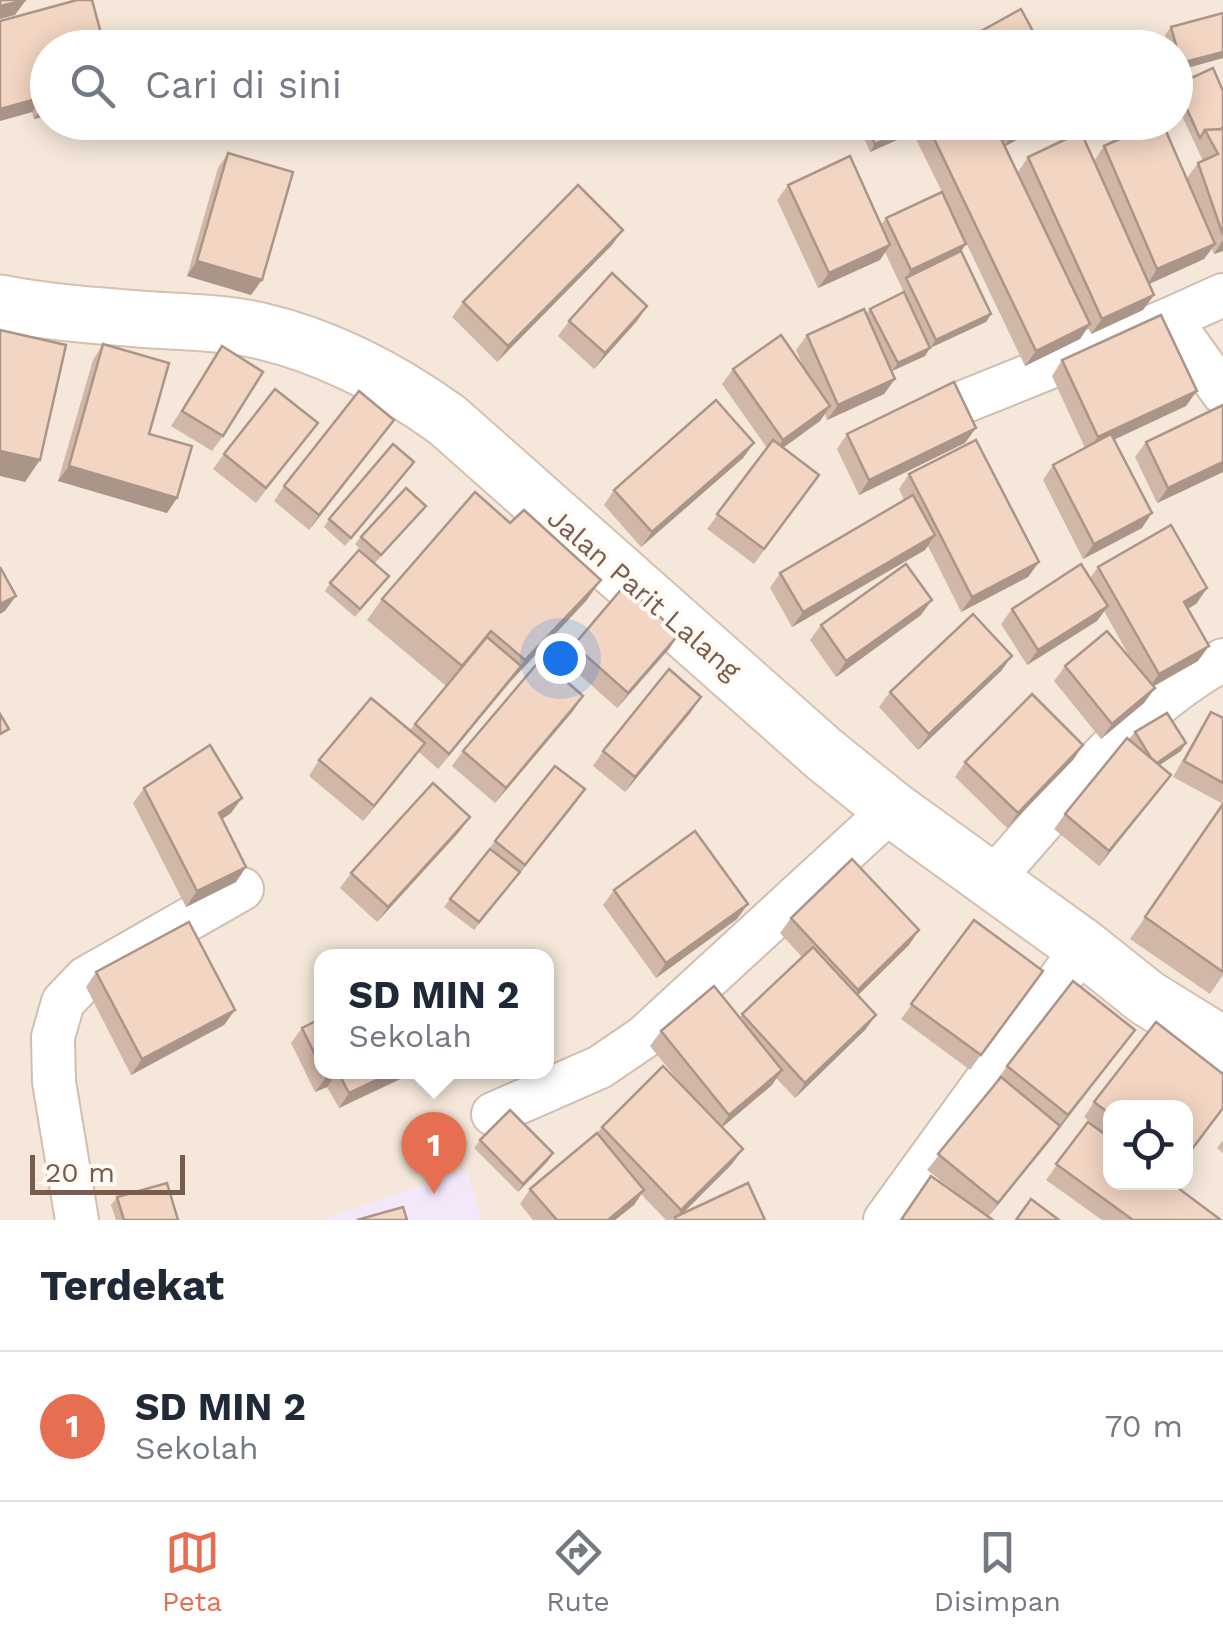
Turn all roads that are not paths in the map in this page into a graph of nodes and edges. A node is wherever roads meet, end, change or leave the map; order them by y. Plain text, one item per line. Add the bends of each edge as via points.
1 (1223, 295) edge
2 (0, 303) edge
3 (1170, 320) junction
4 (1223, 394) edge
5 (966, 401) edge
6 (1223, 660) edge
7 (892, 810) junction
8 (990, 882) junction
9 (242, 889) edge
10 (1083, 947) junction
11 (1220, 1037) edge
12 (493, 1114) dead end
13 (77, 1220) edge
14 (885, 1220) edge

1 - 3 street
2 - 7 street, Jalan Parit Lalang via 55,314 259,330 318,347 409,393
3 - 4 street
3 - 5 street
6 - 8 street via 1128,730
7 - 8 street, Jalan Parit Lalang
7 - 12 street via 644,1036 600,1067
8 - 10 street, Jalan Parit Lalang
9 - 13 street via 86,978 63,1002 53,1037 54,1082
10 - 11 street, Jalan Parit Lalang via 1148,998
10 - 14 street

